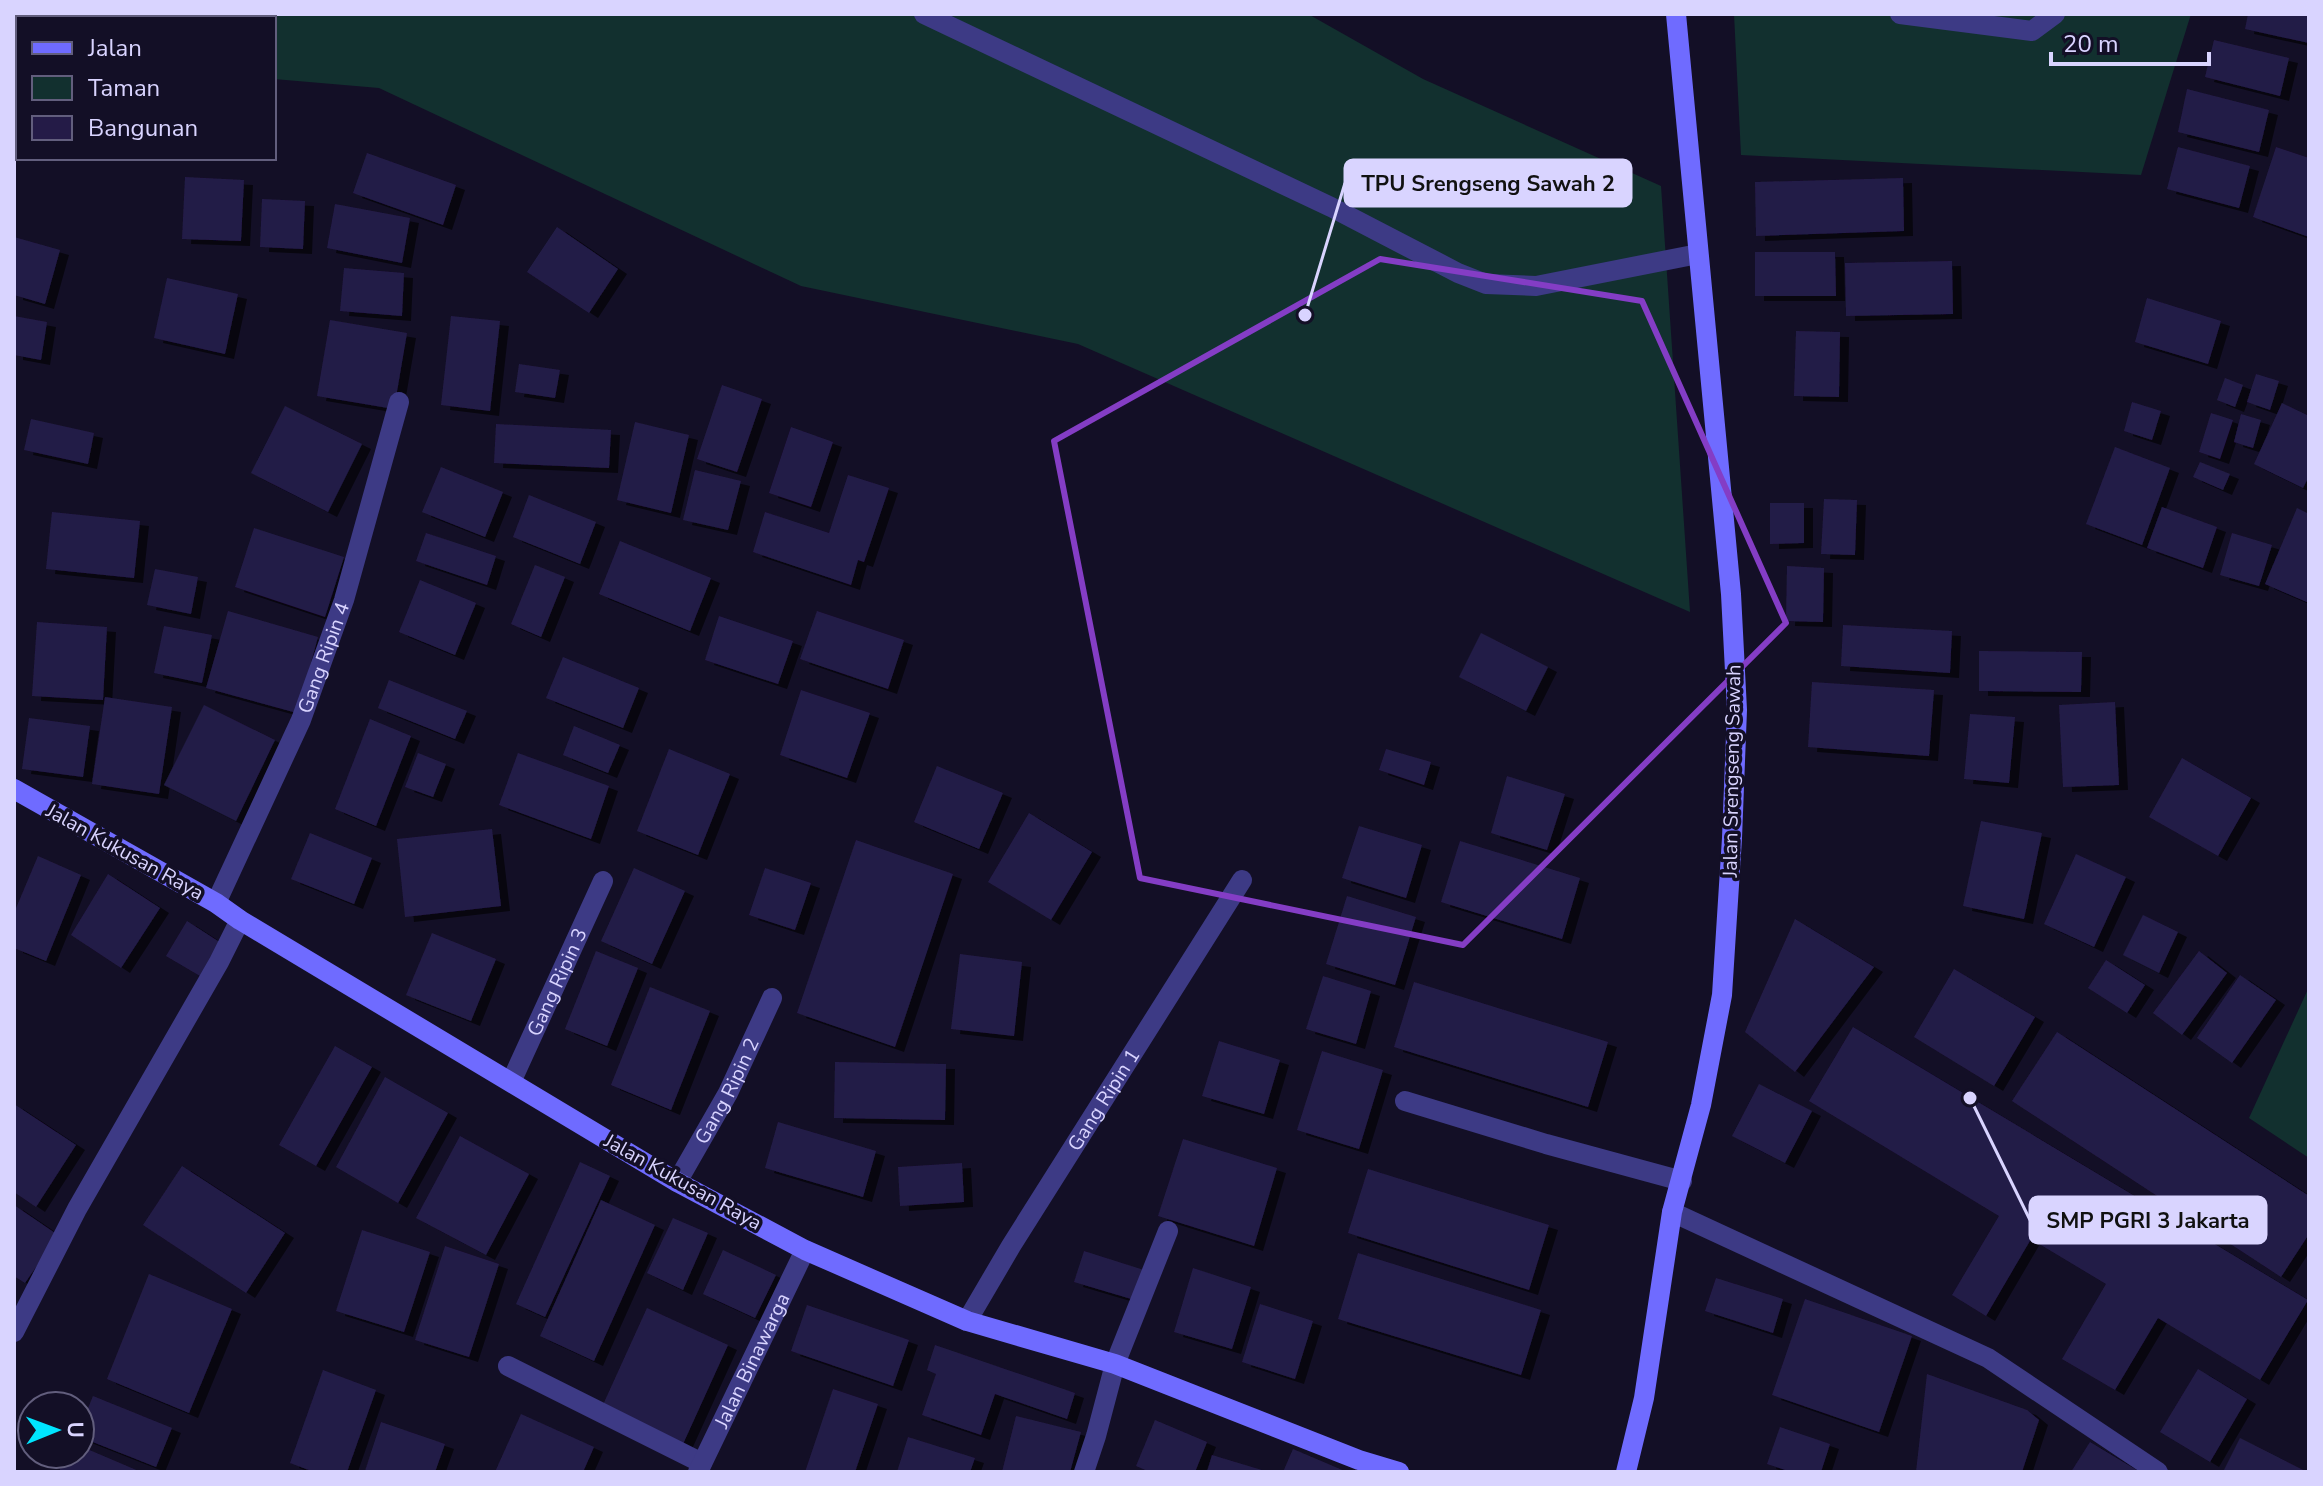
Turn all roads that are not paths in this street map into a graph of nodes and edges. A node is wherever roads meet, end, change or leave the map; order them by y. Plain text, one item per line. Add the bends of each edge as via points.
1 (924, 14) edge
2 (1676, 14) edge
3 (1900, 14) edge
4 (2055, 14) edge
5 (1698, 254) junction
6 (399, 402) dead end
7 (14, 789) edge
8 (1242, 880) dead end
9 (603, 881) dead end
10 (216, 903) junction
11 (240, 920) junction
12 (772, 998) dead end
13 (511, 1082) junction
14 (1405, 1101) dead end
15 (1682, 1181) junction
16 (677, 1182) junction
17 (1672, 1212) junction
18 (1168, 1231) dead end
19 (805, 1250) junction
20 (967, 1321) junction
21 (14, 1332) edge
22 (1115, 1364) junction
23 (508, 1366) dead end
24 (1357, 1466) edge
25 (700, 1468) edge
26 (1084, 1472) edge
27 (1399, 1472) edge
28 (1626, 1472) edge
29 (2158, 1472) edge

1 - 5 street via 1486,284 1536,286
2 - 5 street, Jalan Srengseng Sawah
3 - 4 street via 2032,31
5 - 15 street, Jalan Srengseng Sawah via 1737,710 1722,995
6 - 10 street, Gang Ripin 4 via 344,600 301,720
7 - 10 street, Jalan Kukusan Raya
8 - 20 street, Gang Ripin 1
9 - 13 street, Gang Ripin 3
10 - 11 street, Jalan Kukusan Raya
11 - 13 street, Jalan Kukusan Raya
11 - 21 street
12 - 16 street, Gang Ripin 2 via 728,1093
13 - 16 street, Jalan Kukusan Raya
14 - 15 street
15 - 17 street, Jalan Srengseng Sawah
16 - 19 street, Jalan Kukusan Raya
17 - 28 street, Jalan Srengseng Sawah via 1644,1398
17 - 29 street via 1988,1358
18 - 22 street
19 - 20 street, Jalan Kukusan Raya
19 - 25 street, Jalan Binawarga
20 - 22 street, Jalan Kukusan Raya
22 - 24 street, Jalan Kukusan Raya
22 - 26 street
23 - 25 street
24 - 27 street, Jalan Kukusan Raya

